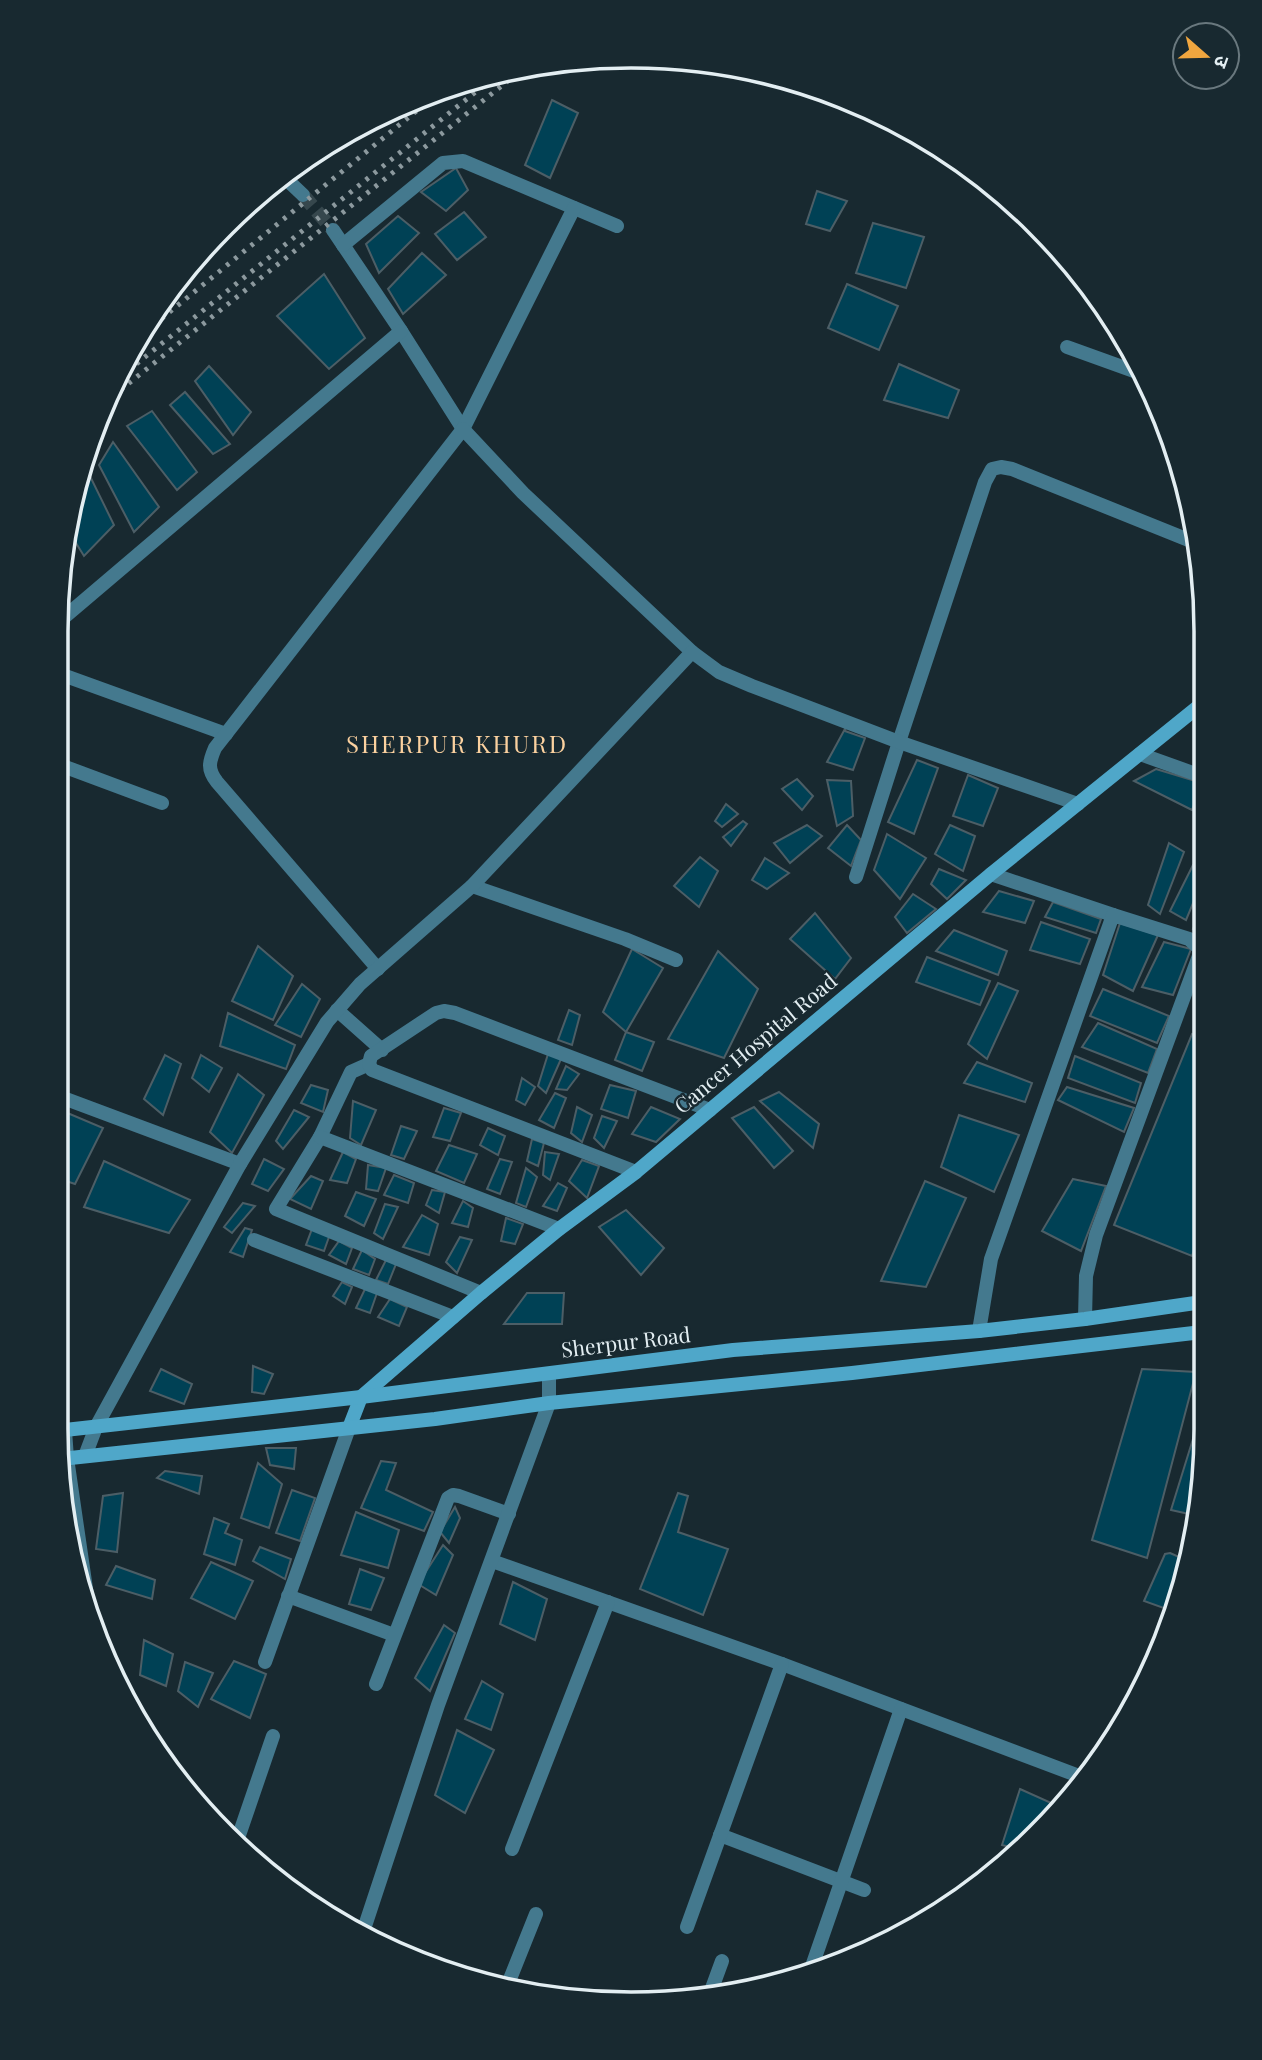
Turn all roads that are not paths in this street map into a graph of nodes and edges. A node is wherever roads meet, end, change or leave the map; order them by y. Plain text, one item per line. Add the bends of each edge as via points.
1 (291, 183) edge
2 (303, 195) tunnel mouth
3 (574, 208) junction
4 (617, 226) dead end
5 (333, 230) tunnel mouth
6 (343, 245) junction
7 (401, 331) junction
8 (1067, 348) dead end
9 (1129, 369) edge
10 (463, 429) junction
11 (1186, 539) edge
12 (68, 614) edge
13 (692, 652) junction
14 (68, 677) edge
15 (1194, 710) edge
16 (226, 734) junction
17 (899, 742) junction
18 (1140, 754) junction
19 (68, 768) edge
20 (1194, 773) edge
21 (162, 803) dead end
22 (1078, 804) junction
23 (991, 874) junction
24 (856, 877) dead end
25 (472, 886) junction
26 (1113, 915) junction
27 (1194, 944) edge
28 (676, 960) dead end
29 (378, 969) junction
30 (1194, 970) edge
31 (337, 1010) junction
32 (382, 1050) junction
33 (369, 1064) junction
34 (68, 1100) edge
35 (710, 1110) junction
36 (320, 1138) junction
37 (240, 1164) junction
38 (636, 1172) junction
39 (559, 1229) junction
40 (254, 1240) dead end
41 (481, 1293) junction
42 (1194, 1303) edge
43 (453, 1317) junction
44 (1085, 1319) junction
45 (979, 1331) junction
46 (1194, 1333) edge
47 (549, 1374) junction
48 (361, 1397) junction
49 (549, 1404) junction
50 (96, 1427) junction
51 (349, 1428) junction
52 (68, 1430) edge
53 (85, 1456) junction
54 (69, 1458) edge
55 (509, 1514) junction
56 (492, 1561) junction
57 (288, 1596) junction
58 (608, 1602) junction
59 (394, 1635) junction
60 (265, 1662) dead end
61 (782, 1664) junction
62 (376, 1684) dead end
63 (901, 1709) junction
64 (273, 1736) dead end
65 (1075, 1774) edge
66 (240, 1833) edge
67 (720, 1835) junction
68 (512, 1849) dead end
69 (841, 1881) junction
70 (864, 1890) dead end
71 (536, 1914) dead end
72 (365, 1924) edge
73 (687, 1927) dead end
74 (722, 1961) dead end
75 (813, 1962) edge
76 (510, 1979) edge
77 (713, 1986) edge

1 - 2 street
3 - 4 street
3 - 6 street via 463,161 452,161 443,163
3 - 10 street
5 - 6 street
6 - 7 street
7 - 10 street
7 - 12 street
8 - 9 street
10 - 13 street via 523,493
10 - 16 street
11 - 17 street via 1012,469 992,469
13 - 17 street via 719,672
13 - 25 street
14 - 16 street
15 - 18 street, Cancer Hospital Road
16 - 29 street via 209,760 209,771
17 - 22 street
17 - 24 street
18 - 20 street
18 - 22 street, Cancer Hospital Road
19 - 21 street
22 - 23 street, Cancer Hospital Road
23 - 26 street
23 - 35 street, Cancer Hospital Road
25 - 28 street
25 - 29 street
26 - 27 street
26 - 45 street via 991,1259
29 - 31 street
30 - 44 street via 1096,1235 1086,1276
31 - 32 street
31 - 37 street
32 - 33 street via 371,1056
32 - 35 street via 436,1013 455,1013
33 - 36 street via 351,1072
33 - 38 street via 372,1070
34 - 37 street
35 - 38 street, Cancer Hospital Road
36 - 39 street
36 - 41 street via 276,1209
37 - 50 street
38 - 39 street, Cancer Hospital Road
39 - 41 street, Cancer Hospital Road
40 - 43 street
41 - 43 street, Cancer Hospital Road
42 - 44 street, Sherpur Road
43 - 48 street, Cancer Hospital Road
44 - 45 street, Sherpur Road
45 - 47 street, Sherpur Road via 733,1350
46 - 49 street
47 - 48 street, Sherpur Road
47 - 49 street
48 - 50 street, Sherpur Road
48 - 51 street, Cancer Hospital Road
49 - 51 street
49 - 55 street
50 - 52 street, Sherpur Road
50 - 53 street
51 - 53 street
51 - 57 street
53 - 54 street
55 - 56 street
55 - 59 street via 460,1496 448,1498
56 - 58 street
56 - 72 street
57 - 59 street
57 - 60 street
58 - 61 street
58 - 68 street
59 - 62 street
61 - 63 street
61 - 67 street
63 - 65 street
63 - 69 street
64 - 66 street
67 - 69 street
67 - 73 street
69 - 70 street
69 - 75 street
71 - 76 street
74 - 77 street

